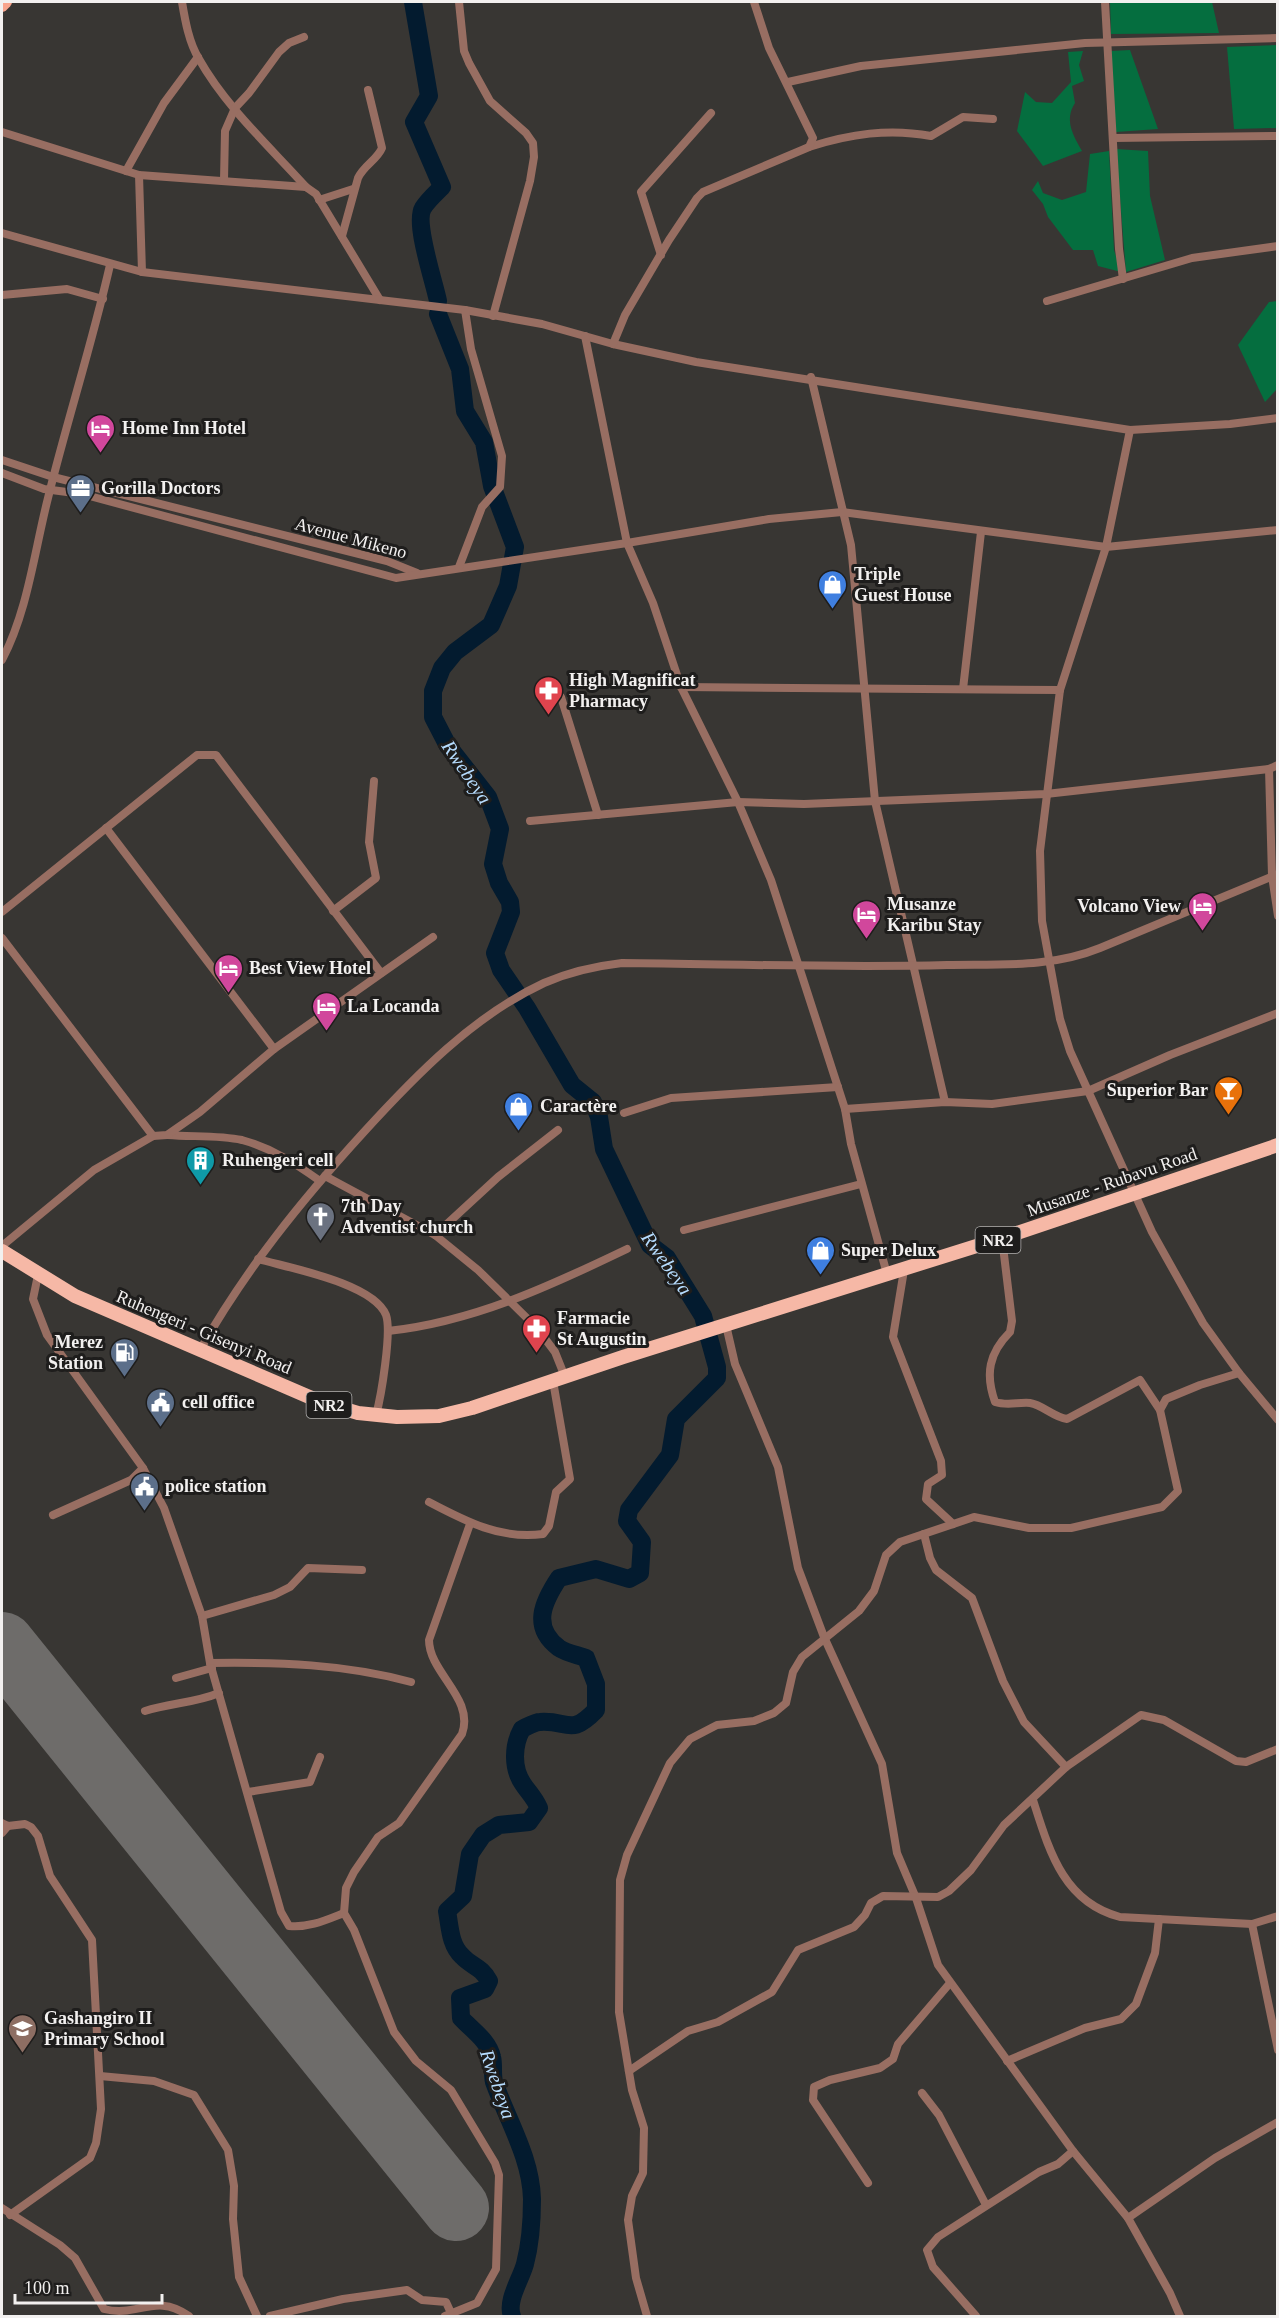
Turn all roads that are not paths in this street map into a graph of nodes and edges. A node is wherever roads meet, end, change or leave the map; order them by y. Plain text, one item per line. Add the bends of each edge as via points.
1 (6, 2) edge
2 (182, 2) edge
3 (459, 2) edge
4 (754, 2) edge
5 (1105, 2) edge
6 (2, 6) edge
7 (304, 37) dead end
8 (1278, 38) edge
9 (1107, 41) junction
10 (198, 57) junction
11 (788, 82) junction
12 (368, 90) dead end
13 (235, 108) junction
14 (711, 113) dead end
15 (993, 119) dead end
16 (2, 132) edge
17 (1278, 136) edge
18 (1113, 138) junction
19 (809, 147) junction
20 (126, 171) junction
21 (139, 175) junction
22 (224, 180) junction
23 (306, 187) junction
24 (353, 189) junction
25 (319, 200) junction
26 (2, 233) edge
27 (342, 236) junction
28 (1278, 246) edge
29 (661, 255) junction
30 (110, 265) junction
31 (142, 272) junction
32 (1123, 279) junction
33 (2, 294) edge
34 (102, 299) junction
35 (380, 300) junction
36 (1047, 301) dead end
37 (465, 310) junction
38 (493, 316) junction
39 (585, 336) junction
40 (613, 344) junction
41 (811, 377) junction
42 (1278, 418) edge
43 (1130, 430) junction
44 (2, 460) edge
45 (2, 473) edge
46 (53, 477) junction
47 (51, 490) junction
48 (842, 512) junction
49 (1278, 530) edge
50 (981, 532) junction
51 (627, 543) junction
52 (1107, 547) junction
53 (459, 567) junction
54 (417, 573) junction
55 (2, 660) edge
56 (681, 687) junction
57 (864, 687) junction
58 (963, 689) junction
59 (1060, 690) junction
60 (561, 697) dead end
61 (1278, 765) edge
62 (1269, 769) junction
63 (374, 781) dead end
64 (1047, 794) junction
65 (875, 801) junction
66 (738, 802) junction
67 (598, 815) junction
68 (530, 821) dead end
69 (106, 828) junction
70 (1275, 875) edge
71 (333, 910) junction
72 (2, 912) edge
73 (1278, 916) edge
74 (433, 937) dead end
75 (2, 938) edge
76 (1049, 963) junction
77 (799, 964) junction
78 (913, 966) junction
79 (381, 973) junction
80 (1278, 1013) edge
81 (274, 1049) junction
82 (838, 1087) junction
83 (1088, 1091) junction
84 (945, 1102) junction
85 (845, 1109) junction
86 (624, 1113) dead end
87 (558, 1130) dead end
88 (167, 1135) junction
89 (153, 1136) junction
90 (1278, 1145) edge
91 (322, 1178) junction
92 (861, 1184) junction
93 (1136, 1194) junction
94 (684, 1230) dead end
95 (435, 1235) junction
96 (1002, 1238) junction
97 (2, 1249) edge
98 (627, 1249) dead end
99 (258, 1258) junction
100 (904, 1270) junction
101 (887, 1274) junction
102 (38, 1275) junction
103 (508, 1302) junction
104 (722, 1326) junction
105 (388, 1330) junction
106 (200, 1350) junction
107 (1239, 1373) junction
108 (559, 1379) junction
109 (1160, 1410) junction
110 (376, 1415) junction
111 (1278, 1420) edge
112 (143, 1468) junction
113 (429, 1502) dead end
114 (53, 1515) dead end
115 (470, 1524) junction
116 (953, 1524) junction
117 (924, 1534) junction
118 (362, 1570) dead end
119 (202, 1616) junction
120 (824, 1637) junction
121 (211, 1666) junction
122 (176, 1678) dead end
123 (411, 1682) dead end
124 (219, 1693) junction
125 (145, 1711) dead end
126 (1278, 1749) edge
127 (320, 1757) dead end
128 (1066, 1767) junction
129 (248, 1792) junction
130 (1033, 1800) junction
131 (5, 1824) edge
132 (2, 1833) edge
133 (916, 1898) junction
134 (344, 1913) junction
135 (1278, 1916) edge
136 (1159, 1919) junction
137 (1251, 1924) junction
138 (950, 1983) junction
139 (1278, 2050) edge
140 (1007, 2061) junction
141 (629, 2071) junction
142 (100, 2076) junction
143 (922, 2093) dead end
144 (1278, 2122) edge
145 (1073, 2151) junction
146 (868, 2183) dead end
147 (986, 2205) junction
148 (2, 2208) edge
149 (10, 2215) junction
150 (1128, 2218) junction
151 (448, 2315) edge
152 (189, 2316) edge
153 (256, 2316) edge
154 (270, 2316) edge
155 (647, 2316) edge
156 (976, 2316) edge
157 (1180, 2316) edge

1 - 6 main road
2 - 10 street
3 - 38 street via 469,63 490,101 533,143 530,181
4 - 11 street via 765,38
5 - 9 street
7 - 13 street via 279,52
8 - 9 street
9 - 11 street via 861,66
9 - 18 street
10 - 13 street
10 - 20 street via 164,103
11 - 19 street via 812,132
12 - 24 street via 382,148 362,169
13 - 22 street via 225,131
13 - 23 street
14 - 29 street via 641,192
15 - 19 street via 963,117 931,136 907,132 852,134
16 - 20 street
17 - 18 street
18 - 32 street
19 - 29 street via 703,192
20 - 21 street
21 - 22 street
21 - 31 street
22 - 23 street
23 - 25 street
24 - 25 street
24 - 27 street
25 - 27 street
26 - 30 street
27 - 35 street
28 - 32 street via 1192,258
29 - 40 street via 625,315
30 - 31 street
30 - 34 street
31 - 35 street
32 - 36 street
33 - 34 street via 67,289
34 - 46 street
35 - 37 street
37 - 38 street
37 - 53 street via 476,370 502,456 500,487 485,504
38 - 39 street
39 - 40 street
39 - 51 street
40 - 41 street via 696,362
41 - 43 street
41 - 48 street
42 - 43 street
43 - 52 street
44 - 46 street, Avenue Mikeno
45 - 47 street, Avenue Mikeno
46 - 47 street
46 - 54 street, Avenue Mikeno via 387,561
47 - 54 street, Avenue Mikeno via 82,494 387,576
47 - 55 street via 22,613
48 - 50 street
48 - 51 street via 769,519
48 - 57 street via 852,556
49 - 52 street
50 - 52 street
50 - 58 street
51 - 53 street
51 - 56 street
52 - 59 street
53 - 54 street
56 - 57 street
56 - 66 street
57 - 58 street
57 - 65 street
58 - 59 street
59 - 64 street
60 - 67 street
61 - 62 street
62 - 64 street
62 - 70 street
63 - 71 street via 369,851 376,878
64 - 65 street
64 - 76 street via 1040,850 1042,921
65 - 66 street
65 - 78 street
66 - 67 street
66 - 77 street via 771,880
67 - 68 street
69 - 71 street via 197,755 216,755
69 - 72 street
69 - 81 street
70 - 73 street
70 - 76 street via 1074,959
71 - 79 street
74 - 79 street
75 - 89 street
76 - 78 street
76 - 83 street via 1070,1051
77 - 78 street
77 - 82 street
77 - 91 street via 622,963 592,967 544,983 502,1007 413,1078
78 - 84 street
79 - 81 street
80 - 83 street
81 - 88 street
82 - 85 street
82 - 86 street via 671,1098
83 - 84 street via 992,1104
83 - 93 street
84 - 85 street
85 - 92 street
87 - 95 street via 498,1177
88 - 89 street
88 - 91 street via 258,1145
89 - 97 street via 94,1170
90 - 93 highway, Musanze - Rubavu Road / NR2
91 - 95 street
91 - 99 street
92 - 94 street
92 - 101 street
93 - 96 highway, Musanze - Rubavu Road / NR2
93 - 107 street via 1168,1264
95 - 103 street via 478,1270
96 - 100 highway, Musanze - Rubavu Road / NR2
96 - 109 street via 1012,1321 1010,1332 993,1354 990,1387 995,1402 1033,1403 1067,1419 1140,1380
97 - 102 highway, Ruhengeri - Gisenyi Road / NR2
98 - 103 street
99 - 105 street via 341,1283 369,1296 386,1315
99 - 106 street
100 - 101 highway, Musanze - Rubavu Road / NR2
100 - 116 street via 893,1337 941,1461 942,1475 928,1484 926,1498
101 - 104 highway, Musanze - Rubavu Road / NR2
102 - 106 highway, Ruhengeri - Gisenyi Road / NR2 via 75,1296
102 - 112 street via 33,1299 47,1335
103 - 105 street via 449,1321
103 - 108 street via 537,1328 555,1352
104 - 108 highway, Ruhengeri - Gisenyi Road / NR2
104 - 120 street via 778,1467 798,1568
105 - 110 street
106 - 110 highway, Ruhengeri - Gisenyi Road / NR2 via 321,1402
107 - 109 street via 1166,1400
107 - 111 street
108 - 110 highway, Ruhengeri - Gisenyi Road / NR2 via 439,1416
108 - 115 street via 570,1479 556,1492 549,1526 543,1534 528,1536
109 - 116 street via 1178,1491 1162,1507 1071,1528 1029,1528 974,1517
112 - 114 street via 131,1480
112 - 119 street via 164,1508
113 - 115 street
115 - 134 street via 429,1640 432,1656 452,1686 465,1725 399,1823 378,1837 354,1872 346,1888
116 - 117 street
117 - 120 street via 900,1542 886,1555 869,1598 859,1611
117 - 128 street via 936,1570 972,1598 1002,1681 1024,1722
118 - 119 street via 308,1568 290,1587 274,1595
119 - 121 street
120 - 133 street via 882,1764 897,1853
120 - 141 street via 802,1657 793,1672 786,1703 774,1713 754,1721 717,1725 690,1739 670,1763 627,1855 620,1880 617,1986
121 - 122 street
121 - 123 street via 291,1662
121 - 124 street
124 - 125 street via 196,1702 171,1703
124 - 129 street
126 - 128 street via 1246,1762 1236,1761 1164,1720 1141,1715
127 - 129 street via 310,1782
128 - 130 street
129 - 134 street via 281,1912 289,1926 318,1923
130 - 133 street via 1004,1825 971,1870 949,1892
130 - 136 street via 1050,1853 1071,1888 1098,1911 1120,1917
131 - 132 street
131 - 142 street via 26,1824 38,1836 50,1876 92,1940
133 - 138 street via 938,1965
133 - 141 street via 883,1896 871,1903 854,1927 798,1950 772,1992 718,2022 688,2031
134 - 151 street via 394,2032 416,2061 451,2090 499,2175 496,2269 477,2303
135 - 137 street
136 - 137 street
136 - 140 street via 1155,1953 1136,2004 1121,2019 1085,2028
137 - 139 street
138 - 140 street
138 - 146 street via 898,2044 893,2059 880,2068 814,2087 813,2100
140 - 145 street
141 - 155 street via 644,2128 643,2173 632,2196 628,2220 636,2278
142 - 149 street via 101,2109 90,2158
142 - 153 street via 154,2081 194,2095 228,2150 239,2277
143 - 147 street via 939,2115
144 - 150 street via 1215,2158
145 - 147 street via 1058,2164
145 - 150 street
147 - 156 street via 938,2237 927,2250 933,2266
148 - 149 street
149 - 152 street via 75,2258 104,2310 174,2306
150 - 157 street
151 - 154 street via 446,2302 422,2300 407,2290 343,2299

